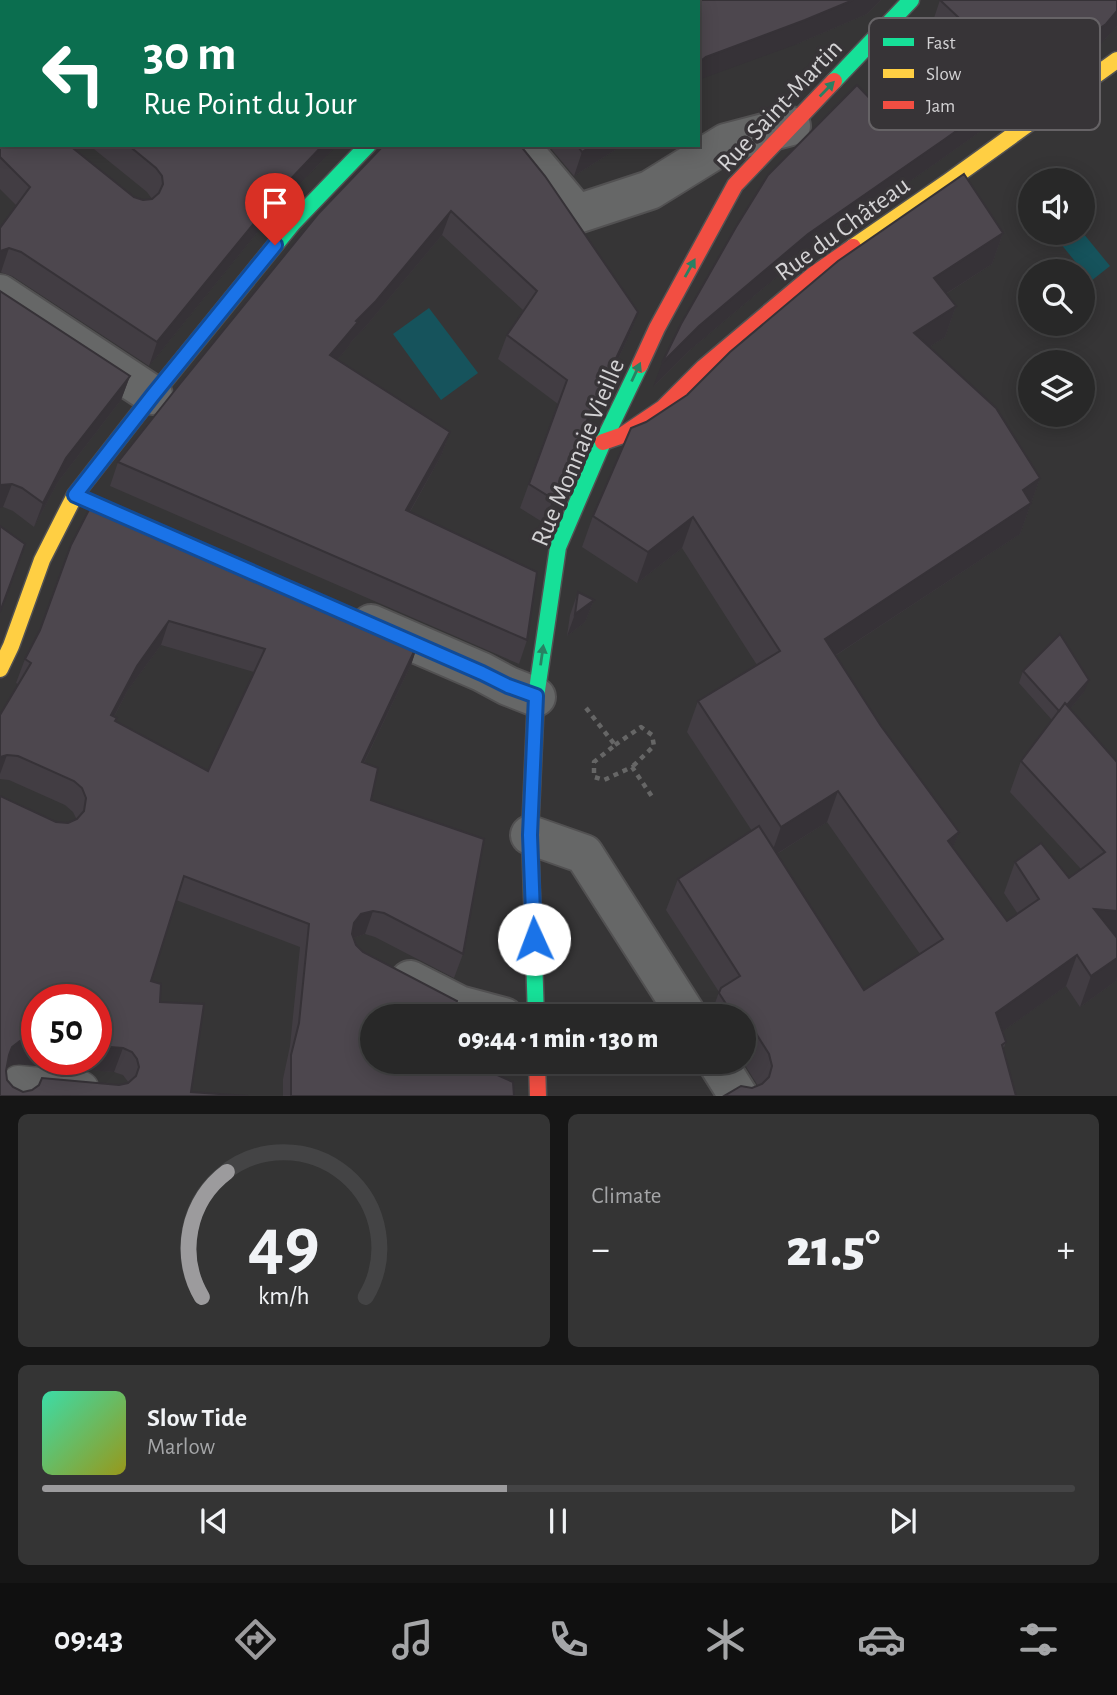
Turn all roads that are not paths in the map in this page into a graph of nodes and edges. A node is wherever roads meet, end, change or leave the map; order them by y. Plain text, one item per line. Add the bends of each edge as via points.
1 (911, 0) edge
2 (894, 18) edge
3 (869, 44) edge
4 (1117, 60) edge
5 (1100, 72) edge
6 (791, 126) junction
7 (1020, 130) edge
8 (366, 147) edge
9 (521, 147) edge
10 (0, 294) edge
11 (657, 328) joint
12 (153, 395) junction
13 (603, 442) junction
14 (75, 495) junction
15 (113, 512) edge
16 (10, 536) edge
17 (42, 560) junction
18 (335, 609) edge
19 (0, 669) edge
20 (536, 696) junction
21 (530, 835) junction
22 (377, 963) edge
23 (456, 1004) edge
24 (536, 1004) edge
25 (680, 1004) edge
26 (537, 1074) edge
27 (725, 1074) edge
28 (112, 1090) edge
29 (16, 1096) edge
30 (538, 1096) edge
31 (738, 1096) edge

2 -> 1 street, Rue Saint-Martin
6 -> 3 street, Rue Saint-Martin
4 - 5 street, Rue du Château
6 - 9 street via 726,142 650,190 577,214
11 -> 6 street, Rue Saint-Martin via 735,185
7 - 13 street, Rue du Château via 813,275 663,408 623,435
8 - 12 street via 293,223
10 - 12 street
13 -> 11 street, Rue Monnaie Vieille
12 - 14 street
20 -> 13 street, Rue Monnaie Vieille via 558,547
14 - 15 street
14 - 17 street
16 - 17 street
17 - 19 street
18 - 20 street
20 - 21 street, Rue Monnaie Vieille
21 - 24 street, Rue Monnaie Vieille
21 - 25 street via 584,854
22 - 23 street
26 - 30 street
27 - 31 street
28 - 29 lane via 18,1082

